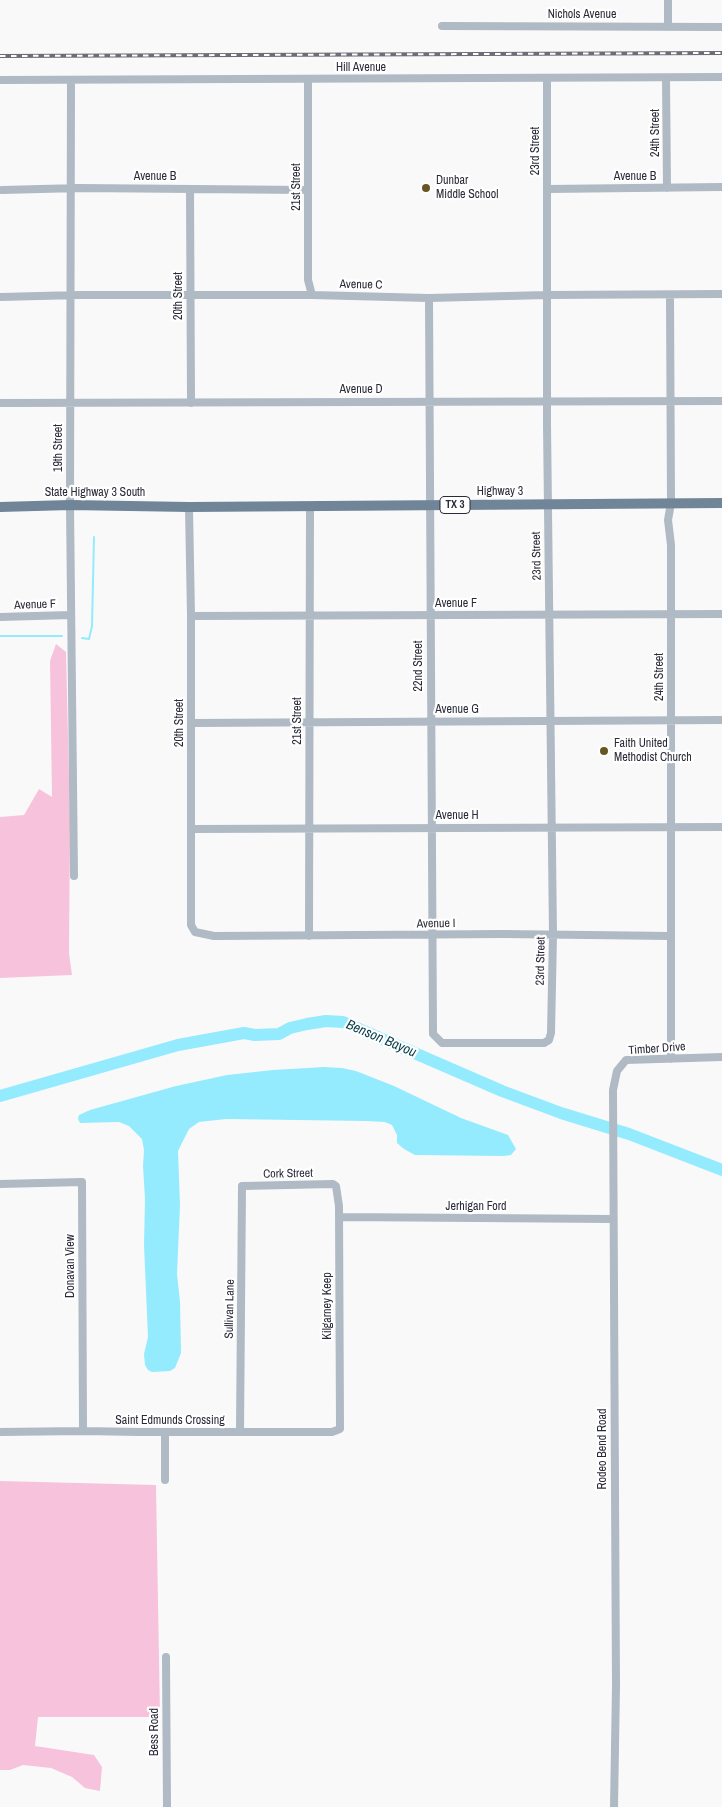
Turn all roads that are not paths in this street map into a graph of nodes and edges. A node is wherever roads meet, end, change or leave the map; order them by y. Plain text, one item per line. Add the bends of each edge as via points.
1 (668, 0) edge
2 (442, 26) dead end
3 (668, 27) junction
4 (722, 27) edge
5 (722, 77) edge
6 (547, 78) junction
7 (666, 78) junction
8 (308, 79) junction
9 (0, 80) edge
10 (71, 80) junction
11 (722, 187) edge
12 (71, 188) junction
13 (667, 188) junction
14 (190, 189) junction
15 (547, 189) junction
16 (2, 190) dead end
17 (308, 190) junction
18 (722, 294) edge
19 (71, 295) junction
20 (190, 295) junction
21 (312, 295) junction
22 (547, 295) junction
23 (670, 295) junction
24 (0, 297) edge
25 (429, 298) junction
26 (429, 401) junction
27 (547, 401) junction
28 (670, 401) junction
29 (722, 401) edge
30 (0, 403) edge
31 (71, 403) junction
32 (190, 403) junction
33 (722, 503) edge
34 (548, 504) junction
35 (671, 504) junction
36 (70, 505) junction
37 (430, 505) junction
38 (310, 506) junction
39 (0, 507) edge
40 (189, 507) junction
41 (671, 614) junction
42 (722, 614) edge
43 (71, 615) junction
44 (430, 615) junction
45 (549, 615) junction
46 (191, 616) junction
47 (0, 617) edge
48 (310, 617) junction
49 (722, 720) edge
50 (431, 721) junction
51 (551, 721) junction
52 (672, 721) junction
53 (310, 722) junction
54 (191, 723) junction
55 (722, 826) edge
56 (552, 827) junction
57 (672, 827) junction
58 (310, 828) junction
59 (431, 828) junction
60 (192, 829) junction
61 (74, 876) dead end
62 (200, 934) joint
63 (432, 935) junction
64 (553, 935) junction
65 (309, 936) junction
66 (671, 936) junction
67 (551, 1033) joint
68 (722, 1057) edge
69 (671, 1059) junction
70 (613, 1090) joint
71 (0, 1184) edge
72 (333, 1184) joint
73 (242, 1186) joint
74 (339, 1217) junction
75 (613, 1218) junction
76 (340, 1429) joint
77 (83, 1431) junction
78 (0, 1432) edge
79 (165, 1432) junction
80 (240, 1432) junction
81 (165, 1480) dead end
82 (166, 1657) dead end
83 (167, 1807) edge
84 (614, 1807) edge

1 - 3 street
2 - 3 street, Nichols Avenue
3 - 4 street, Nichols Avenue
5 - 7 street, Hill Avenue
6 - 7 street, Hill Avenue
6 - 8 street, Hill Avenue
6 - 15 street, 23rd Street
7 - 13 street, 24th Street
8 - 10 street, Hill Avenue
8 - 17 street, 21st Street
9 - 10 street, Hill Avenue
10 - 12 street, 19th Street
11 - 13 street, Avenue B
12 - 14 street, Avenue B
12 - 16 street, Avenue B
12 - 19 street, 19th Street
13 - 15 street, Avenue B
14 - 17 street, Avenue B
14 - 20 street, 20th Street
15 - 22 street, 23rd Street
17 - 21 street, 21st Street via 308,280
18 - 23 street, Avenue C
19 - 20 street, Avenue C
19 - 24 street, Avenue C
19 - 31 street, 19th Street
20 - 21 street, Avenue C
20 - 32 street, 20th Street
21 - 25 street, Avenue C
22 - 23 street, Avenue C
22 - 25 street, Avenue C
22 - 27 street, 23rd Street
23 - 28 street, 24th Street
25 - 26 street, 22nd Street
26 - 27 street, Avenue D
26 - 32 street, Avenue D
26 - 37 street, 22nd Street
27 - 28 street, Avenue D
27 - 34 street, 23rd Street
28 - 29 street, Avenue D
28 - 35 street, 24th Street
30 - 31 street, Avenue D
31 - 32 street, Avenue D
31 - 36 street, 19th Street
33 - 35 main road, Highway 3 / TX 3
34 - 35 main road, Highway 3 / TX 3
34 - 37 main road, Highway 3 / TX 3
34 - 45 street, 23rd Street
35 - 41 street, 24th Street via 668,520
36 - 39 main road, State Highway 3 South / TX 3
36 - 40 main road, State Highway 3 South / TX 3
36 - 43 street, 19th Street
37 - 38 main road, Highway 3 / TX 3
37 - 44 street, 22nd Street
38 - 40 main road, Highway 3 / TX 3
38 - 48 street, 21st Street
40 - 46 street, 20th Street
41 - 42 street, Avenue F
41 - 45 street, Avenue F
41 - 52 street, 24th Street
43 - 47 street, Avenue F
43 - 61 street, 19th Street
44 - 45 street, Avenue F
44 - 48 street, Avenue F
44 - 50 street, 22nd Street
45 - 51 street, 23rd Street
46 - 48 street, Avenue F
46 - 54 street, 20th Street
48 - 53 street, 21st Street
49 - 52 street, Avenue G
50 - 51 street, Avenue G
50 - 53 street, Avenue G
50 - 59 street, 22nd Street
51 - 52 street, Avenue G
51 - 56 street, 23rd Street
52 - 57 street, 24th Street
53 - 54 street, Avenue G
53 - 58 street, 21st Street
54 - 60 street, 20th Street
55 - 57 street, Avenue H
56 - 57 street, Avenue H
56 - 59 street, Avenue H
56 - 64 street, 23rd Street
57 - 66 street, 24th Street
58 - 59 street, Avenue H
58 - 60 street, Avenue H
58 - 65 street, 21st Street
59 - 63 street, 22nd Street
60 - 62 street, 20th Street via 191,925
62 - 65 street, Avenue I
63 - 64 street, Avenue I
63 - 65 street, Avenue I
63 - 67 street, 22nd Street via 433,1034 442,1043 544,1043
64 - 66 street, Avenue I
64 - 67 street, 23rd Street
66 - 69 street, 24th Street
68 - 69 street, Timber Drive
69 - 70 street, Timber Drive via 626,1060 617,1071
70 - 75 street, Rodeo Bend Road
71 - 77 street, Donavan View via 82,1182
72 - 73 street, Cork Street
72 - 74 street, Kilgarney Keep via 336,1186
73 - 80 street, Sullivan Lane
74 - 75 street, Jerhigan Ford
74 - 76 street, Kilgarney Keep
75 - 84 street, Rodeo Bend Road
76 - 80 street, Saint Edmunds Crossing via 332,1432
77 - 78 street, Saint Edmunds Crossing
77 - 79 street, Saint Edmunds Crossing
79 - 80 street, Saint Edmunds Crossing
79 - 81 street
82 - 83 street, Bess Road

